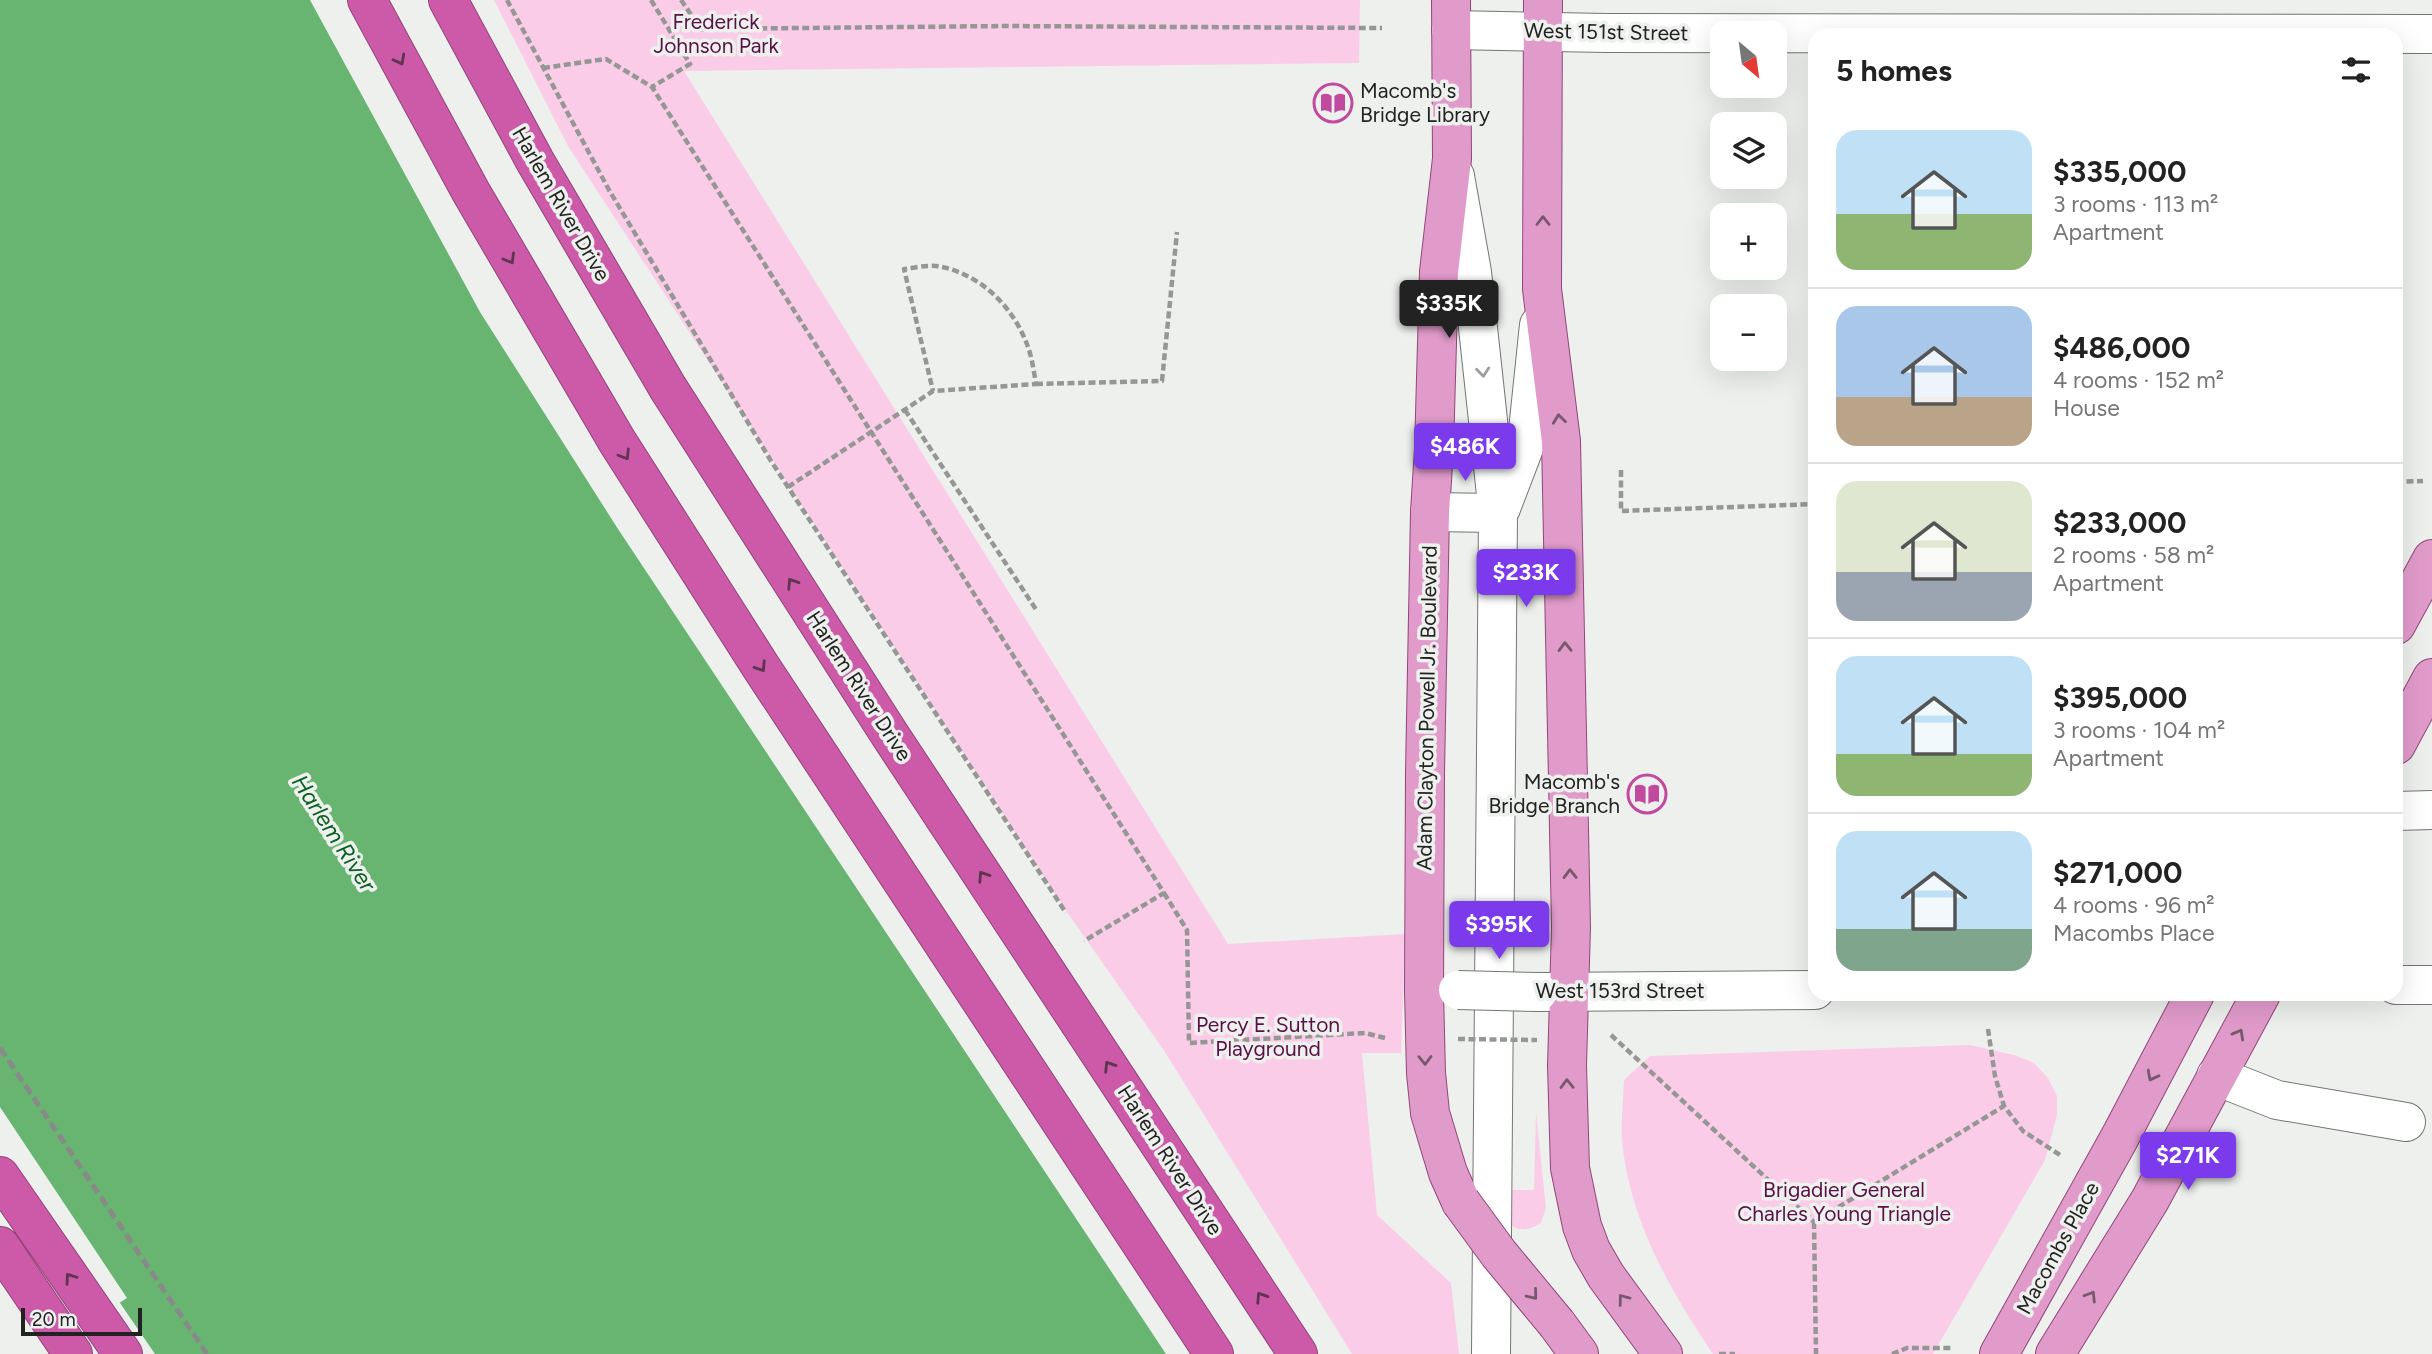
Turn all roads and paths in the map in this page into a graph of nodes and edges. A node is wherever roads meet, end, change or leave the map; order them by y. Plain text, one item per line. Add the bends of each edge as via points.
1 (367, 0) edge
2 (448, 0) edge
3 (507, 0) edge
4 (651, 0) edge
5 (681, 0) edge
6 (1451, 15) edge
7 (1543, 15) edge
8 (1382, 28) dead end
9 (1808, 33) edge
10 (2403, 34) edge
11 (2432, 34) edge
12 (543, 68) junction
13 (652, 87) junction
14 (1452, 159) junction
15 (1177, 232) dead end
16 (1542, 289) junction
17 (1036, 384) junction
18 (933, 391) junction
19 (905, 410) junction
20 (872, 433) junction
21 (1621, 471) dead end
22 (2423, 481) dead end
23 (2403, 482) edge
24 (788, 487) junction
25 (1808, 504) edge
26 (1430, 512) junction
27 (1498, 513) junction
28 (2432, 559) edge
29 (1037, 611) dead end
30 (2403, 612) edge
31 (2432, 678) edge
32 (2403, 732) edge
33 (2432, 810) edge
34 (2403, 811) edge
35 (1164, 893) junction
36 (1066, 913) dead end
37 (1084, 941) dead end
38 (2403, 985) edge
39 (2432, 985) edge
40 (1808, 990) edge
41 (1441, 991) junction
42 (1554, 991) junction
43 (2191, 1001) edge
44 (2257, 1001) edge
45 (1988, 1029) dead end
46 (1611, 1035) dead end
47 (1393, 1039) dead end
48 (1458, 1039) dead end
49 (1537, 1040) dead end
50 (2216, 1076) junction
51 (2004, 1106) junction
52 (2406, 1122) dead end
53 (2060, 1155) dead end
54 (0, 1176) edge
55 (1814, 1222) junction
56 (0, 1246) edge
57 (1951, 1348) dead end
58 (73, 1354) edge
59 (123, 1354) edge
60 (1214, 1354) edge
61 (1298, 1354) edge
62 (1490, 1354) edge
63 (1579, 1354) edge
64 (1663, 1354) edge
65 (1719, 1354) edge
66 (1735, 1354) edge
67 (1816, 1354) edge
68 (1892, 1354) edge
69 (1999, 1354) edge
70 (2055, 1354) edge

1 -> 60 highway via 471,192 624,453
61 -> 2 highway, Harlem River Drive via 712,459 535,161
3 - 12 path
4 - 13 path via 690,64
5 - 8 path via 701,29
6 - 7 street, West 151st Street
6 - 14 main road, Adam Clayton Powell Jr. Boulevard
7 - 9 street, West 151st Street via 1607,33
16 -> 7 main road, Adam Clayton Powell Jr. Boulevard
10 - 11 street, West 151st Street
12 - 13 path via 606,59
12 - 24 path via 609,190
13 - 20 path
14 - 26 main road, Adam Clayton Powell Jr. Boulevard via 1439,272
14 -> 27 street, Adam Clayton Powell Jr. Boulevard via 1472,272
15 - 17 path via 1162,381
16 - 27 street, Adam Clayton Powell Jr. Boulevard via 1527,440
42 -> 16 main road, Adam Clayton Powell Jr. Boulevard via 1571,928 1562,441
17 - 18 path
17 - 18 path via 1029,348 1013,317 967,273 934,265 904,269
18 - 19 path
19 - 20 path
19 - 29 path
20 - 24 path
20 - 35 path
21 - 25 path via 1621,511
22 - 23 path
24 - 36 path
26 - 27 street
26 - 41 main road, Adam Clayton Powell Jr. Boulevard via 1425,772
27 - 62 street, Adam Clayton Powell Jr. Boulevard
28 - 30 main road
31 - 32 main road
33 - 34 street
35 - 37 path
35 - 47 path via 1187,930 1189,1043 1365,1033
38 - 39 street
40 - 42 street, West 153rd Street
41 - 42 street, West 153rd Street, bridge
41 -> 63 main road, Adam Clayton Powell Jr. Boulevard, bridge via 1426,1073 1430,1113 1448,1173 1461,1202
64 -> 42 main road, Adam Clayton Powell Jr. Boulevard via 1606,1276 1582,1226 1572,1178 1567,1066
43 -> 69 main road, Macombs Place
50 -> 44 main road
45 - 51 path
46 - 55 path
48 - 49 path, bridge
50 - 52 street via 2277,1100
70 -> 50 main road via 2150,1200
51 - 53 path via 2023,1131
51 - 55 path
59 -> 54 highway
55 - 67 path
56 - 58 highway
57 - 68 path via 1907,1348
65 - 66 path

